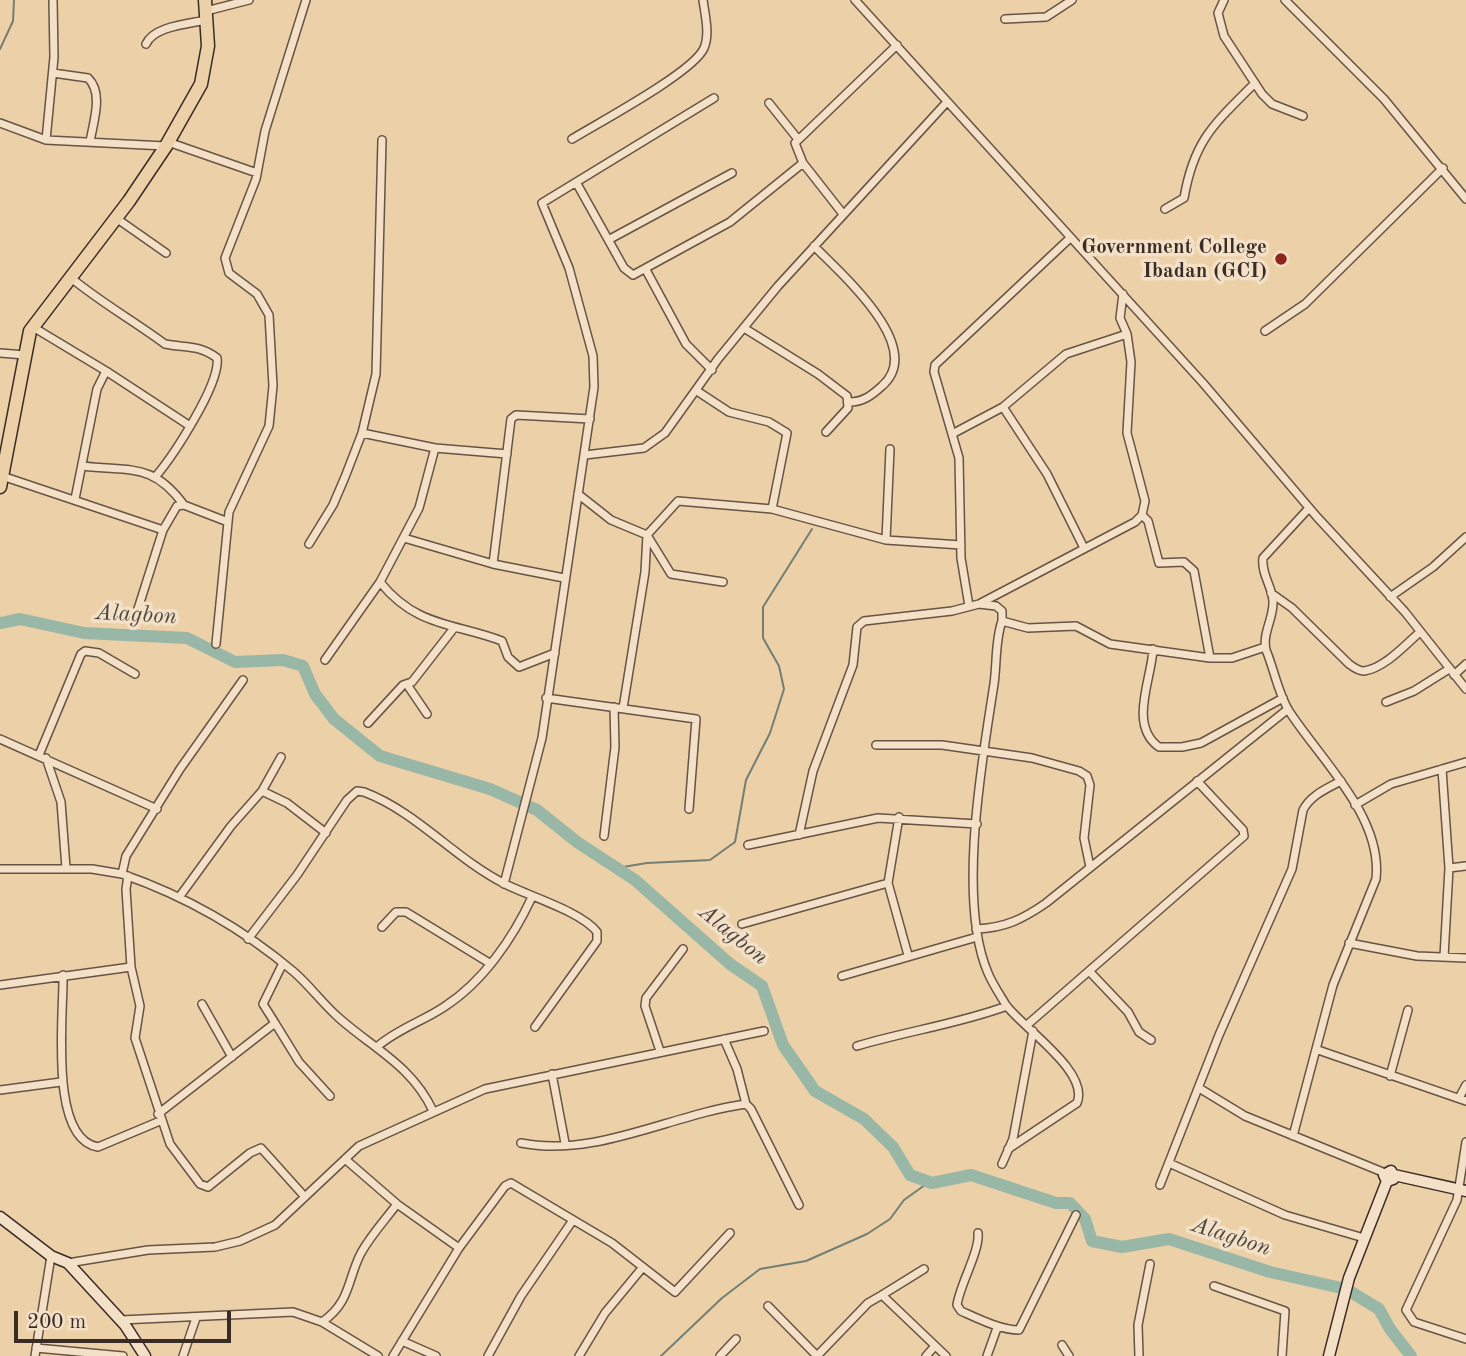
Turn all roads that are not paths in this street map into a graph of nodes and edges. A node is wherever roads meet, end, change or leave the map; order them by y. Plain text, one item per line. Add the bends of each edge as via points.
1 (53, 0) edge
2 (249, 0) edge
3 (306, 0) edge
4 (703, 0) edge
5 (855, 0) edge
6 (1072, 0) edge
7 (1224, 0) edge
8 (1284, 0) edge
9 (206, 10) edge
10 (1005, 19) dead end
11 (146, 44) dead end
12 (897, 45) junction
13 (52, 73) junction
14 (1255, 83) junction
15 (714, 98) dead end
16 (769, 103) dead end
17 (946, 103) junction
18 (1303, 116) dead end
19 (0, 123) edge
20 (797, 138) junction
21 (572, 139) dead end
22 (46, 140) junction
23 (382, 140) dead end
24 (90, 142) junction
25 (167, 144) junction
26 (803, 163) junction
27 (1443, 167) junction
28 (257, 173) junction
29 (732, 173) dead end
30 (576, 182) junction
31 (1466, 199) edge
32 (1165, 209) dead end
33 (843, 214) junction
34 (116, 218) junction
35 (1069, 239) junction
36 (610, 240) junction
37 (814, 246) junction
38 (166, 253) dead end
39 (646, 270) junction
40 (70, 277) junction
41 (1123, 294) junction
42 (33, 327) junction
43 (744, 328) junction
44 (1265, 331) dead end
45 (1127, 334) junction
46 (0, 353) edge
47 (25, 355) junction
48 (712, 370) junction
49 (106, 371) junction
50 (696, 391) junction
51 (849, 402) junction
52 (1003, 407) junction
53 (590, 419) junction
54 (190, 426) junction
55 (826, 432) dead end
56 (362, 433) junction
57 (954, 433) junction
58 (435, 448) junction
59 (890, 449) dead end
60 (507, 454) junction
61 (585, 454) junction
62 (83, 466) junction
63 (1, 473) edge
64 (156, 476) junction
65 (578, 494) junction
66 (75, 499) junction
67 (184, 505) junction
68 (1309, 508) junction
69 (772, 509) junction
70 (1142, 515) junction
71 (228, 522) junction
72 (163, 530) junction
73 (647, 535) junction
74 (1466, 537) edge
75 (404, 538) junction
76 (886, 540) junction
77 (309, 544) dead end
78 (961, 545) junction
79 (1084, 548) junction
80 (493, 564) junction
81 (564, 578) junction
82 (380, 582) junction
83 (723, 582) dead end
84 (1270, 593) junction
85 (1390, 597) junction
86 (979, 604) junction
87 (969, 606) junction
88 (136, 615) dead end
89 (1002, 621) junction
90 (454, 628) junction
91 (1420, 632) junction
92 (216, 644) dead end
93 (1265, 647) junction
94 (1153, 649) junction
95 (555, 653) junction
96 (1210, 658) junction
97 (325, 660) dead end
98 (1466, 664) edge
99 (1451, 672) junction
100 (135, 674) dead end
101 (243, 680) dead end
102 (408, 686) junction
103 (1466, 689) edge
104 (547, 698) junction
105 (1283, 698) junction
106 (1386, 702) dead end
107 (619, 707) junction
108 (1288, 709) junction
109 (427, 714) dead end
110 (368, 723) dead end
111 (0, 739) edge
112 (876, 745) dead end
113 (984, 752) junction
114 (42, 756) junction
115 (281, 757) dead end
116 (1466, 762) edge
117 (1442, 769) junction
118 (1197, 781) junction
119 (1341, 781) junction
120 (262, 791) junction
121 (1355, 805) junction
122 (156, 809) junction
123 (689, 809) dead end
124 (899, 817) junction
125 (977, 824) junction
126 (326, 833) junction
127 (799, 835) junction
128 (604, 836) dead end
129 (748, 845) dead end
130 (1466, 866) edge
131 (1090, 867) junction
132 (66, 868) junction
133 (1449, 868) junction
134 (0, 869) edge
135 (125, 875) junction
136 (888, 883) junction
137 (504, 884) junction
138 (180, 897) junction
139 (532, 897) junction
140 (743, 924) dead end
141 (382, 927) dead end
142 (977, 933) junction
143 (248, 939) junction
144 (1349, 943) junction
145 (683, 949) dead end
146 (908, 955) junction
147 (1444, 957) junction
148 (1466, 958) edge
149 (283, 963) junction
150 (491, 964) junction
151 (131, 967) junction
152 (1090, 972) junction
153 (63, 975) junction
154 (842, 976) dead end
155 (0, 985) edge
156 (202, 1004) dead end
157 (1007, 1006) junction
158 (1408, 1010) dead end
159 (275, 1023) junction
160 (535, 1027) dead end
161 (1030, 1028) junction
162 (764, 1031) dead end
163 (724, 1039) junction
164 (1151, 1040) dead end
165 (857, 1045) dead end
166 (378, 1046) junction
167 (1318, 1050) junction
168 (660, 1051) junction
169 (232, 1057) junction
170 (552, 1074) junction
171 (1390, 1076) junction
172 (61, 1082) junction
173 (1466, 1086) edge
174 (1199, 1088) junction
175 (0, 1090) edge
176 (330, 1096) dead end
177 (1463, 1100) edge
178 (746, 1104) junction
179 (433, 1111) junction
180 (159, 1118) junction
181 (1293, 1136) junction
182 (1466, 1142) edge
183 (521, 1143) dead end
184 (565, 1143) junction
185 (1008, 1149) junction
186 (345, 1159) junction
187 (1169, 1163) junction
188 (1002, 1164) dead end
189 (1389, 1176) junction
190 (1160, 1185) dead end
191 (1463, 1190) edge
192 (305, 1197) junction
193 (397, 1205) junction
194 (799, 1205) dead end
195 (1076, 1215) dead end
196 (0, 1217) edge
197 (573, 1220) junction
198 (730, 1233) dead end
199 (978, 1233) dead end
200 (1364, 1238) junction
201 (459, 1248) junction
202 (51, 1256) junction
203 (68, 1263) junction
204 (1150, 1264) dead end
205 (643, 1267) junction
206 (923, 1269) dead end
207 (1214, 1286) dead end
208 (882, 1295) junction
209 (768, 1306) dead end
210 (196, 1318) junction
211 (120, 1320) junction
212 (322, 1322) junction
213 (997, 1328) junction
214 (736, 1339) dead end
215 (1466, 1339) edge
216 (402, 1341) junction
217 (1062, 1345) dead end
218 (934, 1347) junction
219 (35, 1352) edge
220 (123, 1356) edge
221 (145, 1356) edge
222 (183, 1356) edge
223 (378, 1356) edge
224 (393, 1356) edge
225 (436, 1356) edge
226 (488, 1356) edge
227 (579, 1356) edge
228 (720, 1356) edge
229 (817, 1356) edge
230 (926, 1356) edge
231 (946, 1356) edge
232 (987, 1356) edge
233 (1069, 1356) edge
234 (1139, 1356) edge
235 (1282, 1356) edge
236 (1329, 1356) edge

1 - 13 street
2 - 9 street
3 - 28 street via 265,131
4 - 21 street via 706,41 695,61
5 - 12 street
6 - 10 street via 1046,16
7 - 14 street via 1218,13 1224,36
8 - 27 street via 1384,99
9 - 11 street via 151,36
9 - 25 main road via 205,71
12 - 17 street
12 - 20 street
13 - 22 street
13 - 24 street via 92,81 96,106
14 - 18 street via 1272,104
14 - 32 street via 1199,144 1184,198
15 - 30 street
16 - 20 street
17 - 33 street
17 - 35 street
19 - 22 street
20 - 26 street via 795,148
22 - 24 street
23 - 56 street via 376,374
24 - 25 street
25 - 28 street
25 - 34 main road
26 - 33 street
26 - 39 street via 730,222
27 - 31 street
27 - 44 street via 1313,297
28 - 71 street via 225,258 229,273 257,294 269,315 274,355 272,414
29 - 36 street
30 - 36 street
30 - 53 street via 542,207 569,268 593,356
33 - 37 street
34 - 38 street
34 - 40 main road
35 - 41 street
35 - 57 street via 935,365
36 - 39 street via 630,274
37 - 43 street
37 - 51 street via 882,319 893,351 888,381 867,399
39 - 48 street via 686,344
40 - 42 main road
40 - 54 street via 165,344 179,343 217,358 219,368
41 - 45 street via 1120,318
41 - 68 street
42 - 47 main road
42 - 49 street
43 - 48 street
43 - 51 street via 835,385
45 - 52 street via 1066,354
45 - 70 street via 1132,362 1127,433 1145,501
46 - 47 street
47 - 63 main road
48 - 50 street
49 - 54 street
49 - 62 street via 97,389
50 - 61 street via 675,422 644,448
50 - 69 street via 729,412 769,422 788,433
51 - 55 street
52 - 57 street
52 - 79 street via 1046,474
53 - 60 street via 516,415 508,432
53 - 61 street
54 - 64 street
56 - 58 street
56 - 77 street via 338,494
57 - 78 street via 961,470
58 - 60 street
58 - 75 street via 419,508
59 - 76 street
60 - 80 street
61 - 65 street
62 - 64 street via 135,469
62 - 66 street
63 - 66 street
64 - 67 street
65 - 73 street via 611,520
65 - 81 street
66 - 72 street
67 - 71 street
67 - 72 street via 177,506
68 - 84 street via 1263,558
68 - 85 street
69 - 73 street via 678,501
69 - 76 street
70 - 79 street
70 - 96 street via 1148,521 1159,563 1184,562 1194,571
71 - 92 street
72 - 88 street
73 - 83 street via 671,574
73 - 107 street via 645,572
74 - 85 street
75 - 80 street
75 - 82 street
76 - 78 street
78 - 87 street
79 - 86 street
80 - 81 street
81 - 95 street
82 - 90 street via 413,611
82 - 97 street
84 - 91 street via 1293,608 1340,657 1365,671
84 - 93 street via 1273,601
85 - 91 street
86 - 87 street
86 - 89 street via 996,606 1002,611
87 - 127 street via 864,621 857,626 853,665 813,771
89 - 94 street via 1018,627 1076,626 1110,643
89 - 113 street
90 - 95 street via 502,641 508,657 519,667
90 - 102 street
91 - 99 street
93 - 96 street via 1232,658
93 - 105 street
94 - 96 street
94 - 105 street via 1153,667 1142,702 1149,737 1159,747 1201,743
95 - 104 street
98 - 99 street
99 - 103 street
99 - 106 street
100 - 114 street via 99,653 81,654
101 - 122 street
102 - 109 street
102 - 110 street via 399,688
104 - 107 street
104 - 137 street via 542,738
105 - 108 street
107 - 123 street via 696,719
107 - 128 street
108 - 118 street
108 - 119 street
111 - 114 street
112 - 113 street via 942,745
113 - 125 street
113 - 131 street via 1053,763 1087,776 1084,838
114 - 122 street
114 - 132 street via 61,802
115 - 120 street
116 - 117 street
117 - 121 street via 1391,784
117 - 133 street
118 - 131 street
118 - 152 street via 1244,836
119 - 121 street
119 - 174 street via 1307,802 1303,810 1292,869
120 - 126 street via 287,803
120 - 138 street
121 - 144 street via 1378,862 1376,879
122 - 135 street via 126,856
124 - 125 street
124 - 127 street
124 - 136 street
125 - 142 street via 972,900
126 - 137 street via 347,800 357,791 364,792 423,826
126 - 143 street
127 - 129 street
130 - 133 street
131 - 142 street via 1019,922
132 - 134 street
132 - 135 street
133 - 147 street
135 - 138 street
135 - 151 street
136 - 140 street
136 - 146 street
137 - 139 street
138 - 143 street
139 - 150 street
139 - 160 street via 597,932 597,942
141 - 150 street via 396,912 406,912
142 - 146 street
142 - 157 street via 988,972
143 - 149 street
144 - 147 street
144 - 167 street via 1333,985
145 - 168 street via 646,998
146 - 154 street
147 - 148 street
149 - 159 street via 263,1004
149 - 166 street via 340,1019
150 - 166 street via 462,996
151 - 153 street
151 - 180 street via 140,1006 135,1038
152 - 161 street
152 - 164 street via 1128,1012 1139,1032
153 - 155 street
153 - 172 street
156 - 169 street
157 - 161 street
157 - 165 street via 969,1020
158 - 171 street
159 - 169 street
159 - 176 street via 299,1062
161 - 185 street
161 - 185 street via 1074,1076 1079,1099
162 - 163 street
163 - 168 street
163 - 178 street
166 - 179 street via 423,1090
167 - 171 street
167 - 181 street
168 - 170 street
169 - 180 street
170 - 179 street via 501,1083
170 - 184 street
171 - 177 street
172 - 175 street
172 - 180 street via 78,1136 91,1146 107,1145
173 - 177 street
174 - 181 street via 1245,1116
174 - 187 street
178 - 184 street via 619,1136
178 - 194 street
179 - 186 street via 359,1146
180 - 192 street via 170,1144 205,1187 261,1148
181 - 189 street
182 - 191 street
183 - 184 street via 541,1147
185 - 188 street
186 - 192 street
186 - 193 street
187 - 190 street
187 - 200 street via 1285,1215
189 - 191 street
189 - 200 street
191 - 215 street via 1406,1310 1414,1322
192 - 203 street via 275,1225 240,1241
193 - 201 street
193 - 212 street via 361,1254 345,1297
195 - 213 street via 1023,1328
196 - 202 street
197 - 201 street via 511,1183
197 - 205 street
197 - 226 street via 521,1296
198 - 205 street via 679,1290 672,1291
199 - 213 street via 957,1306
200 - 236 street
201 - 216 street
202 - 203 street
202 - 219 street
203 - 211 street
204 - 234 street via 1138,1325
205 - 227 street via 605,1313
206 - 208 street
207 - 235 street via 1286,1311
208 - 218 street
208 - 229 street via 868,1303
209 - 229 street
210 - 211 street
210 - 212 street via 282,1312
210 - 222 street
211 - 221 street
212 - 223 street
213 - 232 street
214 - 228 street
216 - 224 street
216 - 225 street
217 - 233 street
218 - 230 street
218 - 231 street
219 - 220 street

